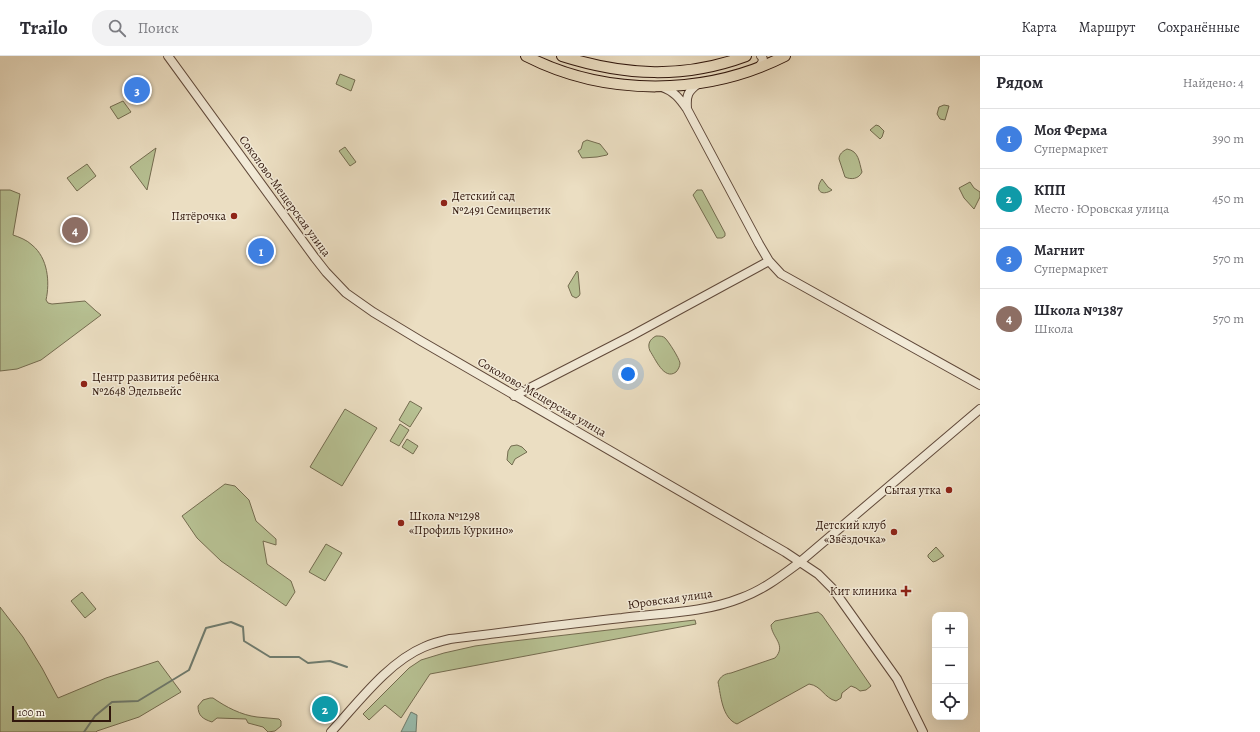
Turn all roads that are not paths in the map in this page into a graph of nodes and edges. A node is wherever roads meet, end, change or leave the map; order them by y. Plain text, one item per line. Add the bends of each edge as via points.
1 (168, 56) edge
2 (526, 56) edge
3 (562, 56) edge
4 (746, 56) edge
5 (761, 56) edge
6 (785, 56) edge
7 (759, 67) junction
8 (700, 83) junction
9 (662, 86) junction
10 (687, 109) junction
11 (769, 262) junction
12 (980, 385) edge
13 (514, 396) junction
14 (980, 409) edge
15 (800, 562) junction
16 (331, 732) edge
17 (923, 732) edge

1 - 13 street, Соколово-Мещерская улица via 338,286 378,315
2 - 9 main road via 550,67 601,81 623,85
3 - 4 main road via 607,68 649,72 698,69
5 - 7 street via 763,62
6 - 7 main road
7 - 8 main road
8 - 9 main road
8 - 10 street via 687,97
9 - 10 street via 673,92
10 - 11 street
11 - 12 street via 781,274
11 - 13 street
13 - 15 street, Соколово-Мещерская улица
14 - 15 street, Юровская улица
15 - 16 street, Юровская улица via 762,589 707,608 438,641 415,652 388,671
15 - 17 street, Соколово-Мещерская улица via 833,589 897,679

